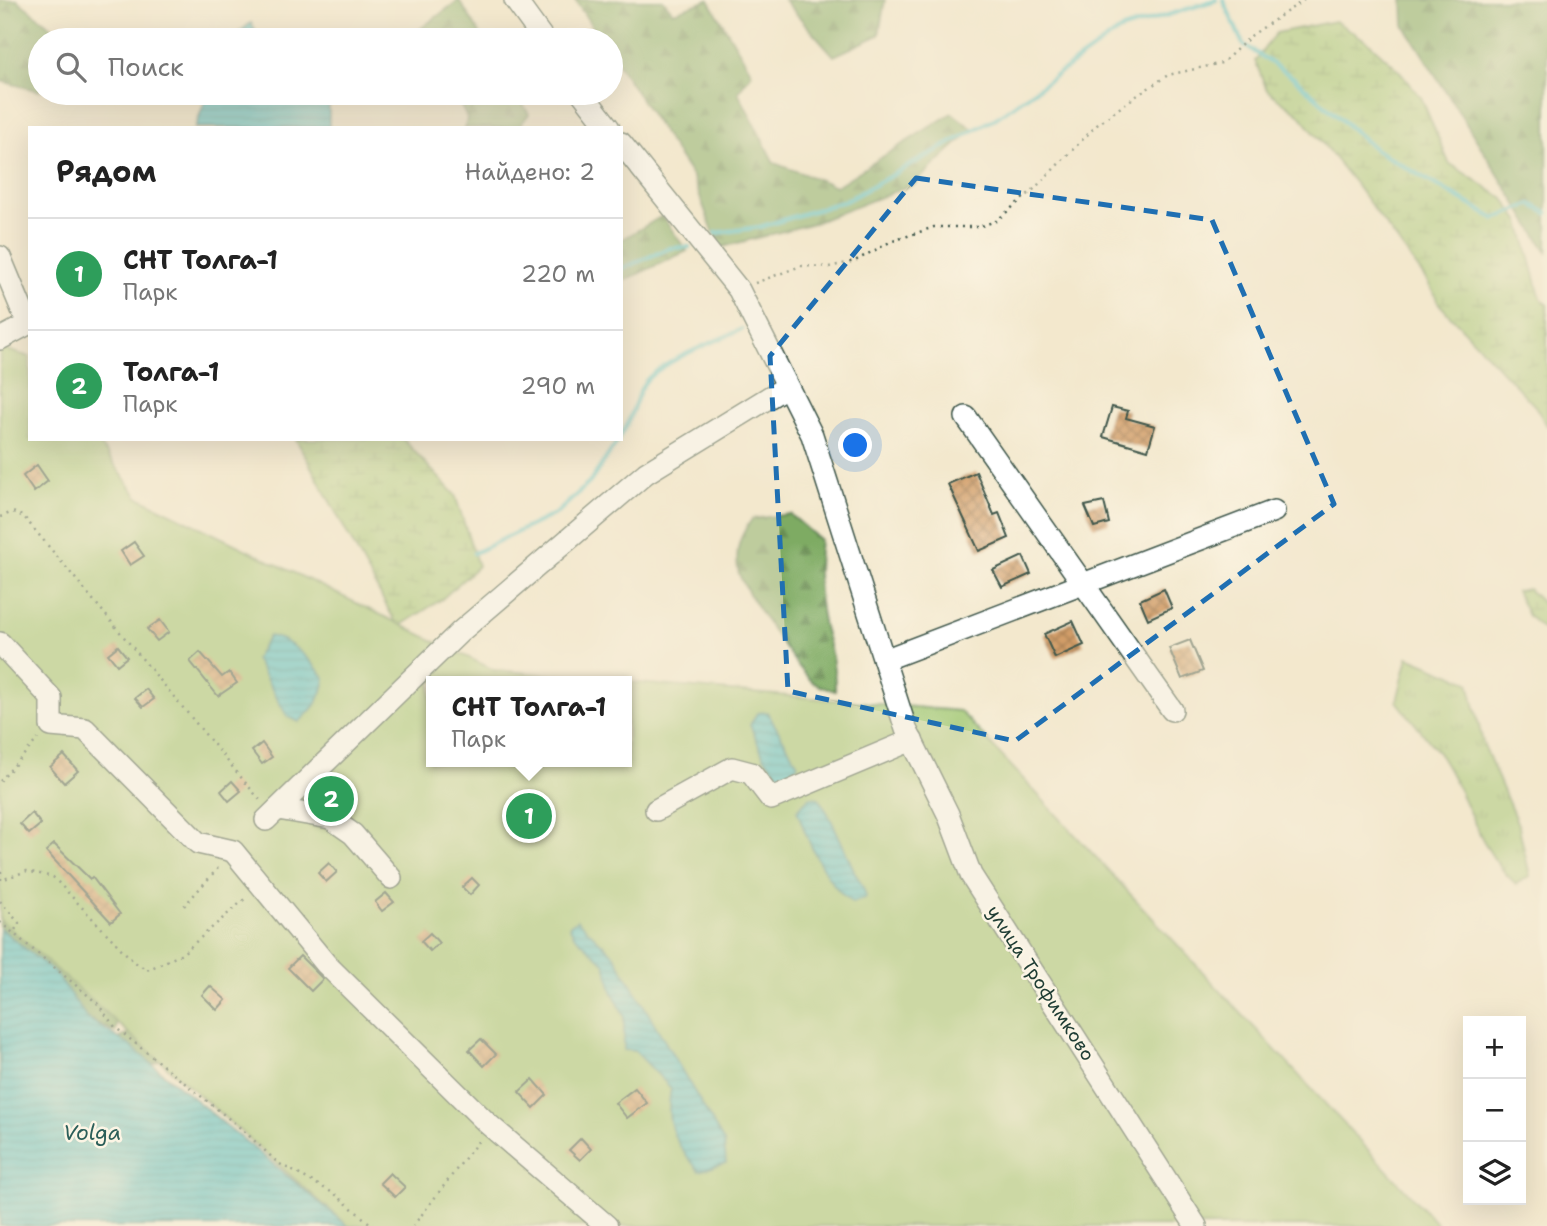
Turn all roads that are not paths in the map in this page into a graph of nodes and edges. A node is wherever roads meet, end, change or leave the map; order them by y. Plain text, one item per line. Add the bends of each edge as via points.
1 (515, 0) edge
2 (535, 28) edge
3 (591, 105) edge
4 (607, 126) edge
5 (623, 145) edge
6 (0, 257) edge
7 (0, 339) edge
8 (786, 387) junction
9 (966, 417) dead end
10 (1274, 511) dead end
11 (1085, 584) junction
12 (0, 643) edge
13 (884, 660) junction
14 (1172, 710) dead end
15 (909, 735) junction
16 (656, 810) dead end
17 (391, 877) dead end
18 (607, 1226) edge
19 (1196, 1226) edge

1 - 2 street
3 - 4 street
5 - 8 street, улица Трофимково via 739,290
6 - 7 street via 28,324
8 - 13 street, улица Трофимково via 812,435
8 - 17 street via 646,473 460,632 272,814 330,818 353,834
9 - 11 street
10 - 11 street
11 - 13 street
11 - 14 street
12 - 18 street via 51,698 51,726 85,729 198,843 233,851 326,964 491,1127
13 - 15 street, улица Трофимково
15 - 16 street via 771,799 751,773 732,768
15 - 19 street, улица Трофимково via 948,814 971,875

